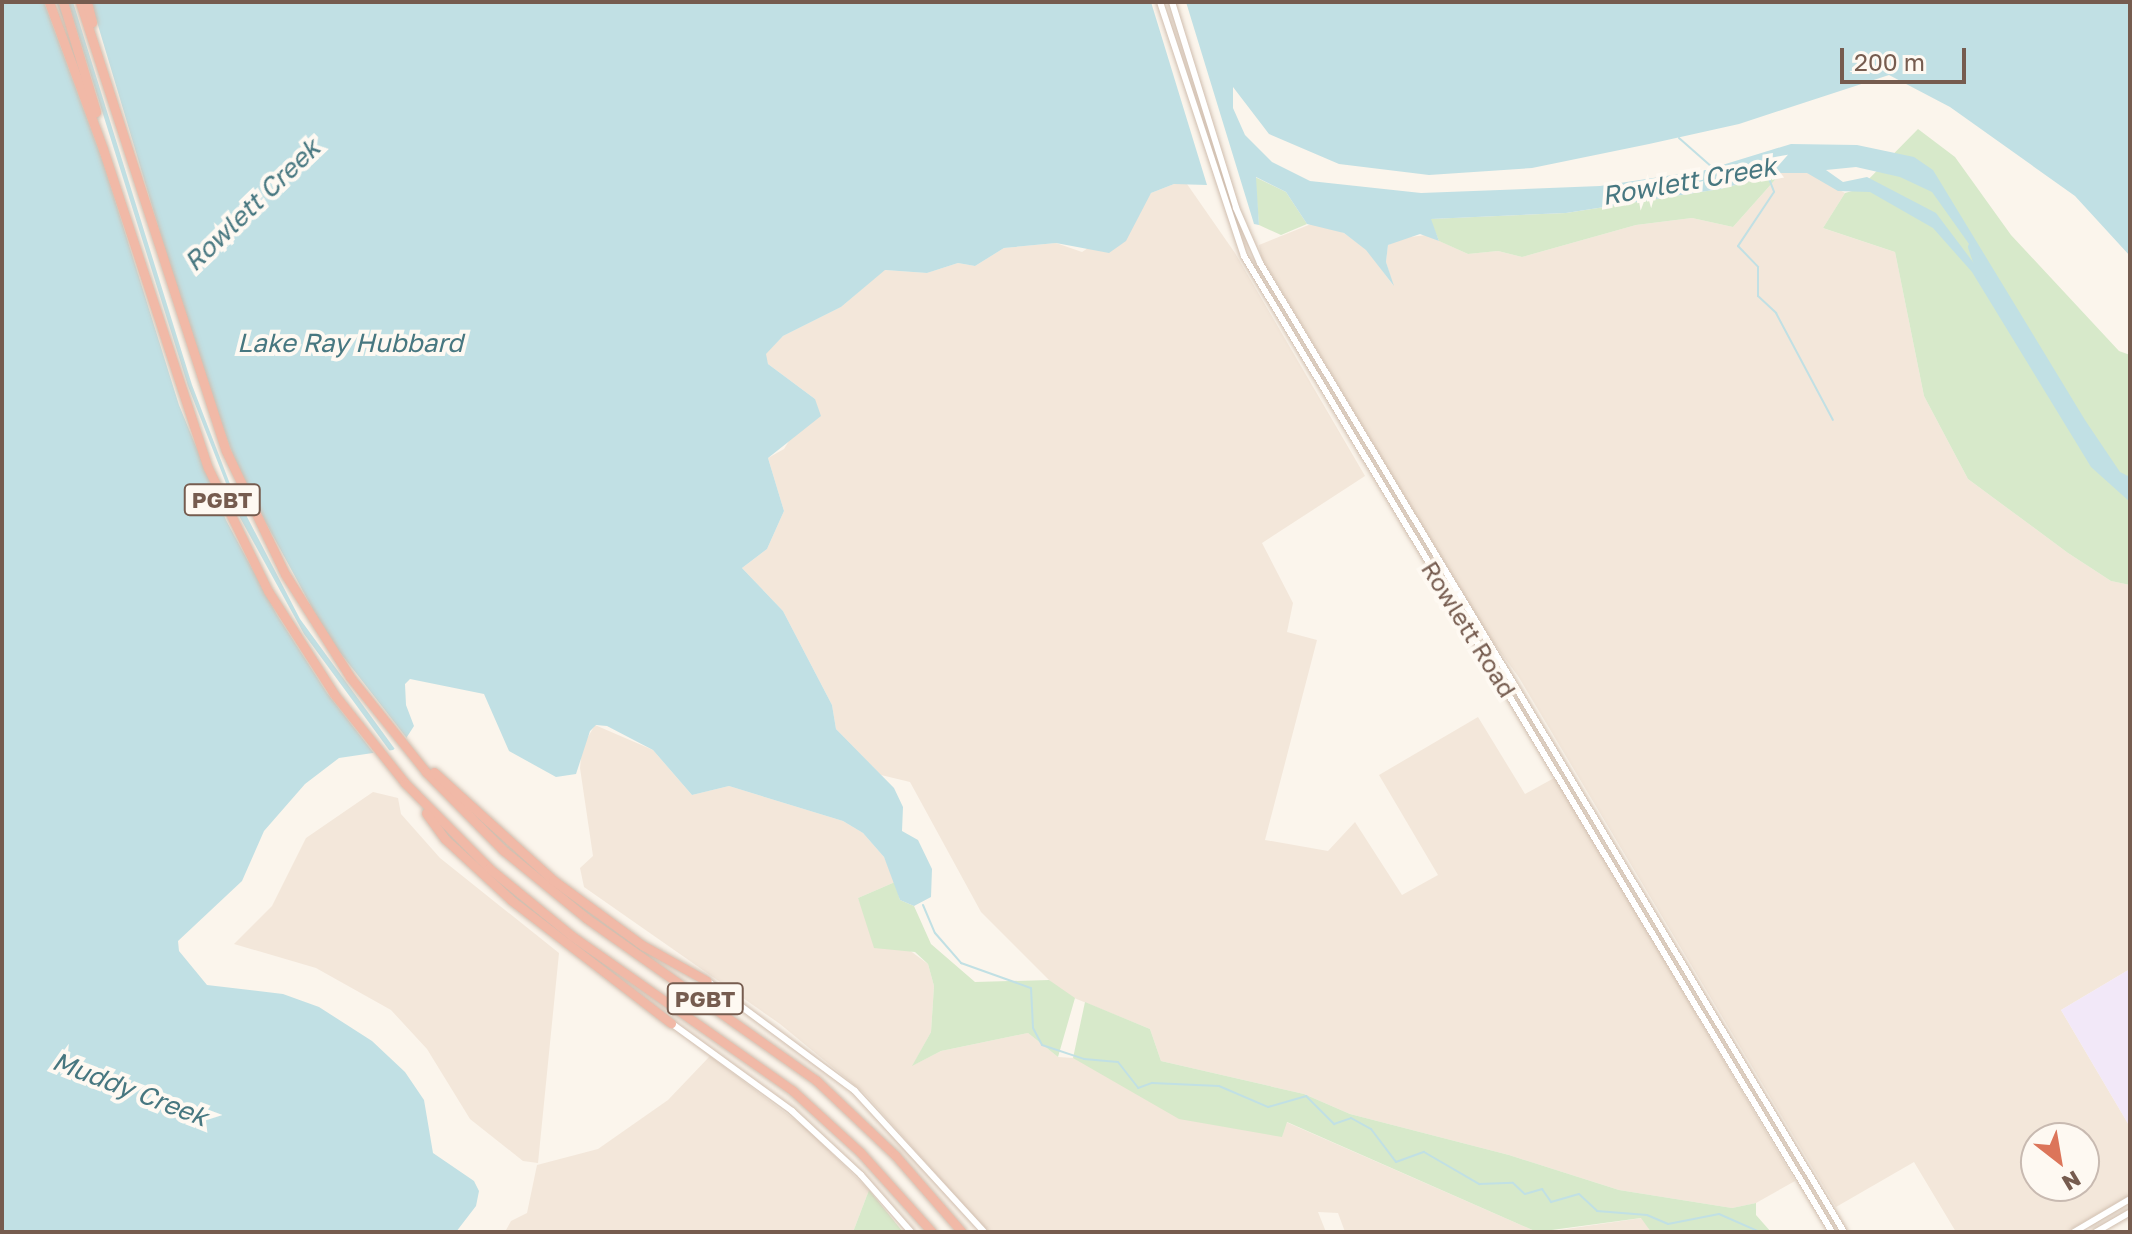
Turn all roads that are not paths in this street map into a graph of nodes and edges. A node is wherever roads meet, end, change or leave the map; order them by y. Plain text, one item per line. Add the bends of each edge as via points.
1 (49, 2) edge
2 (63, 2) edge
3 (80, 2) edge
4 (87, 2) edge
5 (1160, 2) edge
6 (1172, 2) edge
7 (93, 35) junction
8 (110, 170) junction
9 (1543, 749) junction
10 (1571, 774) junction
11 (437, 779) junction
12 (415, 795) junction
13 (707, 981) joint
14 (671, 1023) joint
15 (2130, 1199) edge
16 (2130, 1212) edge
17 (1833, 1214) junction
18 (1824, 1219) junction
19 (911, 1232) edge
20 (932, 1232) edge
21 (962, 1232) edge
22 (984, 1232) edge
23 (1832, 1232) edge
24 (1844, 1232) edge
25 (2074, 1232) edge
26 (2096, 1232) edge

1 - 8 highway
2 - 8 highway
3 - 7 highway
4 - 7 highway
5 - 9 main road, Rowlett Road via 1219,194 1244,256
6 - 10 main road, Rowlett Road via 1236,208 1260,263
7 - 11 highway, PGBT via 205,395 238,480 308,614 410,754
8 - 12 highway, PGBT via 186,411 239,538 316,669
9 - 10 main road via 1551,748
9 - 18 main road, Rowlett Road
10 - 17 main road, Rowlett Road
11 - 13 highway via 608,922
11 - 21 highway, PGBT via 550,890 817,1081 885,1144
12 - 14 highway via 478,872
12 - 20 highway, PGBT via 548,918 803,1100 871,1163
13 - 22 main road via 855,1091
14 - 19 main road via 792,1111 861,1175
15 - 25 main road
16 - 26 main road
17 - 18 main road
17 - 24 main road, Rowlett Road
18 - 23 main road, Rowlett Road

